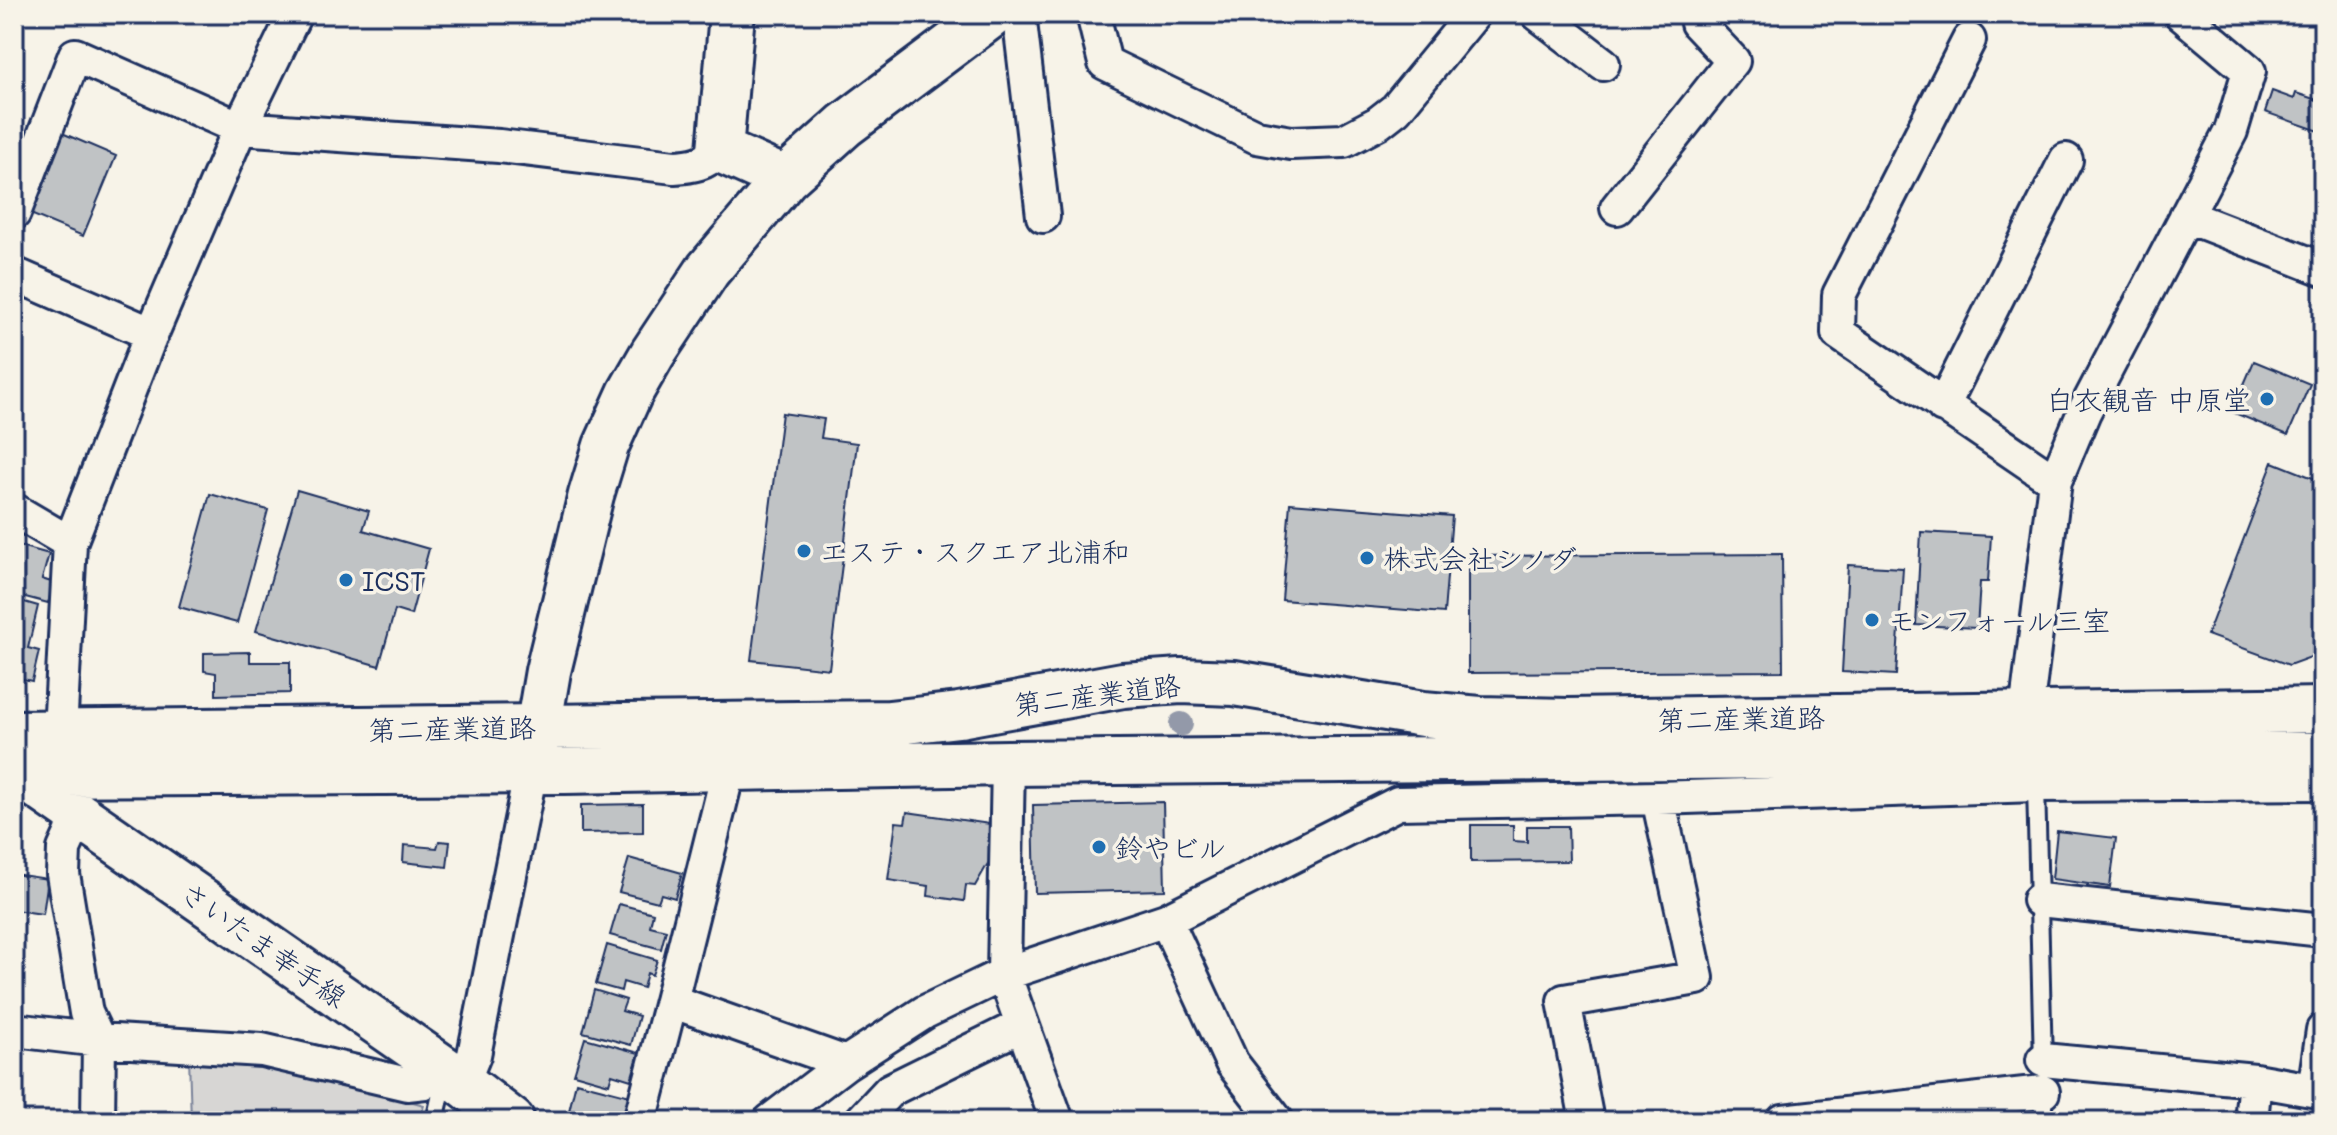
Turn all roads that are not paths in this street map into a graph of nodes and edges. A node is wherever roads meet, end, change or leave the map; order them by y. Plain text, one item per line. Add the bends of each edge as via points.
1 (295, 14) edge
2 (732, 14) edge
3 (993, 14) edge
4 (1019, 14) edge
5 (1093, 14) edge
6 (1538, 14) edge
7 (1702, 14) edge
8 (2181, 14) edge
9 (1460, 19) edge
10 (1969, 40) dead end
11 (1603, 64) dead end
12 (240, 128) junction
13 (720, 150) junction
14 (2066, 160) dead end
15 (785, 179) junction
16 (1617, 208) dead end
17 (14, 213) edge
18 (1043, 216) dead end
19 (2186, 216) junction
20 (2323, 269) edge
21 (14, 274) edge
22 (152, 334) junction
23 (1943, 406) junction
24 (2055, 481) junction
25 (14, 510) edge
26 (70, 543) junction
27 (2323, 710) edge
28 (2026, 713) junction
29 (538, 728) junction
30 (60, 732) junction
31 (2323, 755) edge
32 (16, 763) edge
33 (1008, 763) junction
34 (729, 768) junction
35 (531, 770) junction
36 (2323, 783) edge
37 (2036, 785) junction
38 (1658, 798) junction
39 (79, 816) junction
40 (2039, 900) junction
41 (1166, 920) junction
42 (2323, 930) edge
43 (1004, 974) junction
44 (671, 1001) junction
45 (1022, 1025) junction
46 (14, 1030) edge
47 (2323, 1030) edge
48 (99, 1040) junction
49 (2043, 1060) junction
50 (846, 1063) junction
51 (455, 1076) junction
52 (2255, 1080) junction
53 (2319, 1091) edge
54 (2043, 1106) edge
55 (1884, 1115) edge
56 (98, 1121) edge
57 (435, 1121) edge
58 (512, 1121) edge
59 (640, 1121) edge
60 (770, 1121) edge
61 (861, 1121) edge
62 (1057, 1121) edge
63 (1277, 1121) edge
64 (1587, 1121) edge
65 (1783, 1121) edge
66 (2251, 1121) edge

1 - 12 street
2 - 13 main road
3 - 15 main road via 845,125
4 - 18 street
5 - 9 street via 1105,63 1257,137 1291,143 1344,141 1378,123 1396,109
6 - 11 street
7 - 16 street via 1697,23 1733,61
8 - 19 street via 2249,71 2231,131
10 - 23 street via 1839,295 1838,333
12 - 13 street via 499,146 674,167 699,165
12 - 17 street via 75,55
12 - 22 street
13 - 15 main road
14 - 23 street
15 - 29 main road via 699,282 630,393 606,446 560,616
19 - 20 street
19 - 24 street via 2084,412
21 - 22 street
22 - 26 street
23 - 24 street
24 - 28 street
25 - 26 street
26 - 30 street
27 - 28 main road, 第二産業道路
28 - 29 main road, 第二産業道路 via 1480,719 1234,683 1181,681 1123,685 889,723
29 - 30 main road, 第二産業道路
29 - 35 main road
30 - 32 main road, 第二産業道路
31 - 33 main road, 第二産業道路
32 - 35 main road, 第二産業道路
32 - 39 main road, さいたま幸手線
33 - 34 main road, 第二産業道路
33 - 43 street
34 - 35 main road, 第二産業道路
34 - 44 street
35 - 51 street via 474,1055
36 - 37 street
37 - 38 street
37 - 40 lane
38 - 41 street via 1398,803
38 - 64 street via 1697,978 1564,1001
39 - 48 street via 64,849 63,874 86,1013
39 - 51 main road, さいたま幸手線
40 - 42 street
40 - 49 lane
41 - 43 street
41 - 63 street via 1232,1063
43 - 45 street
43 - 50 street via 925,1012
44 - 50 street
44 - 59 street
45 - 61 street via 890,1090
45 - 62 street
46 - 48 street
47 - 53 street
48 - 51 street via 262,1050 407,1084
48 - 56 street
49 - 52 street
49 - 54 lane
50 - 60 street
51 - 57 lane
51 - 58 main road, さいたま幸手線
52 - 53 street
52 - 66 street
54 - 55 street
55 - 65 street

